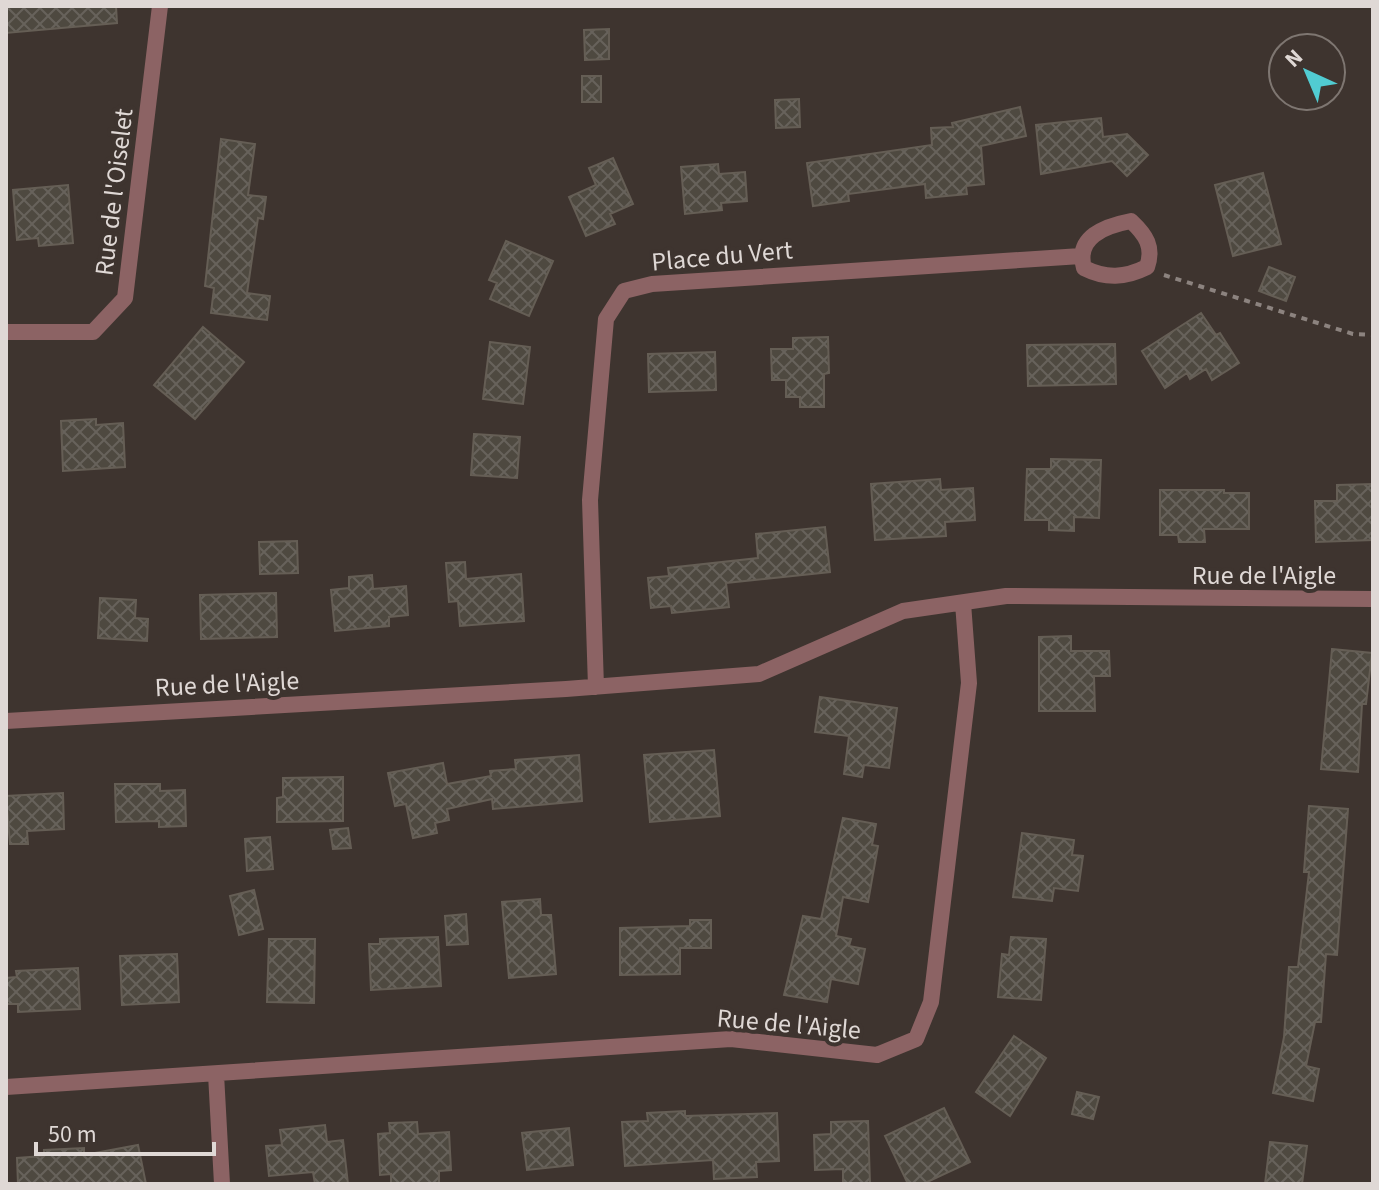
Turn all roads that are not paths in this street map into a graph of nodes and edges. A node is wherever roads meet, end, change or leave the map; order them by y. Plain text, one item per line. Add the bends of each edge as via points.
1 (160, 6) edge
2 (1081, 256) dead end
3 (6, 332) edge
4 (1373, 599) edge
5 (963, 603) junction
6 (596, 687) junction
7 (6, 721) edge
8 (216, 1074) junction
9 (6, 1087) edge
10 (222, 1184) edge

1 - 3 street, Rue de l'Oiselet via 125,298 93,332
2 - 6 street, Place du Vert via 652,284 624,291 606,319 590,500
4 - 5 street, Rue de l'Aigle via 1006,596
5 - 6 street, Rue de l'Aigle via 903,611 759,674
5 - 8 street, Rue de l'Aigle via 969,683 931,1002 916,1039 877,1055 731,1039
6 - 7 street, Rue de l'Aigle
8 - 9 street, Rue de l'Aigle
8 - 10 street

